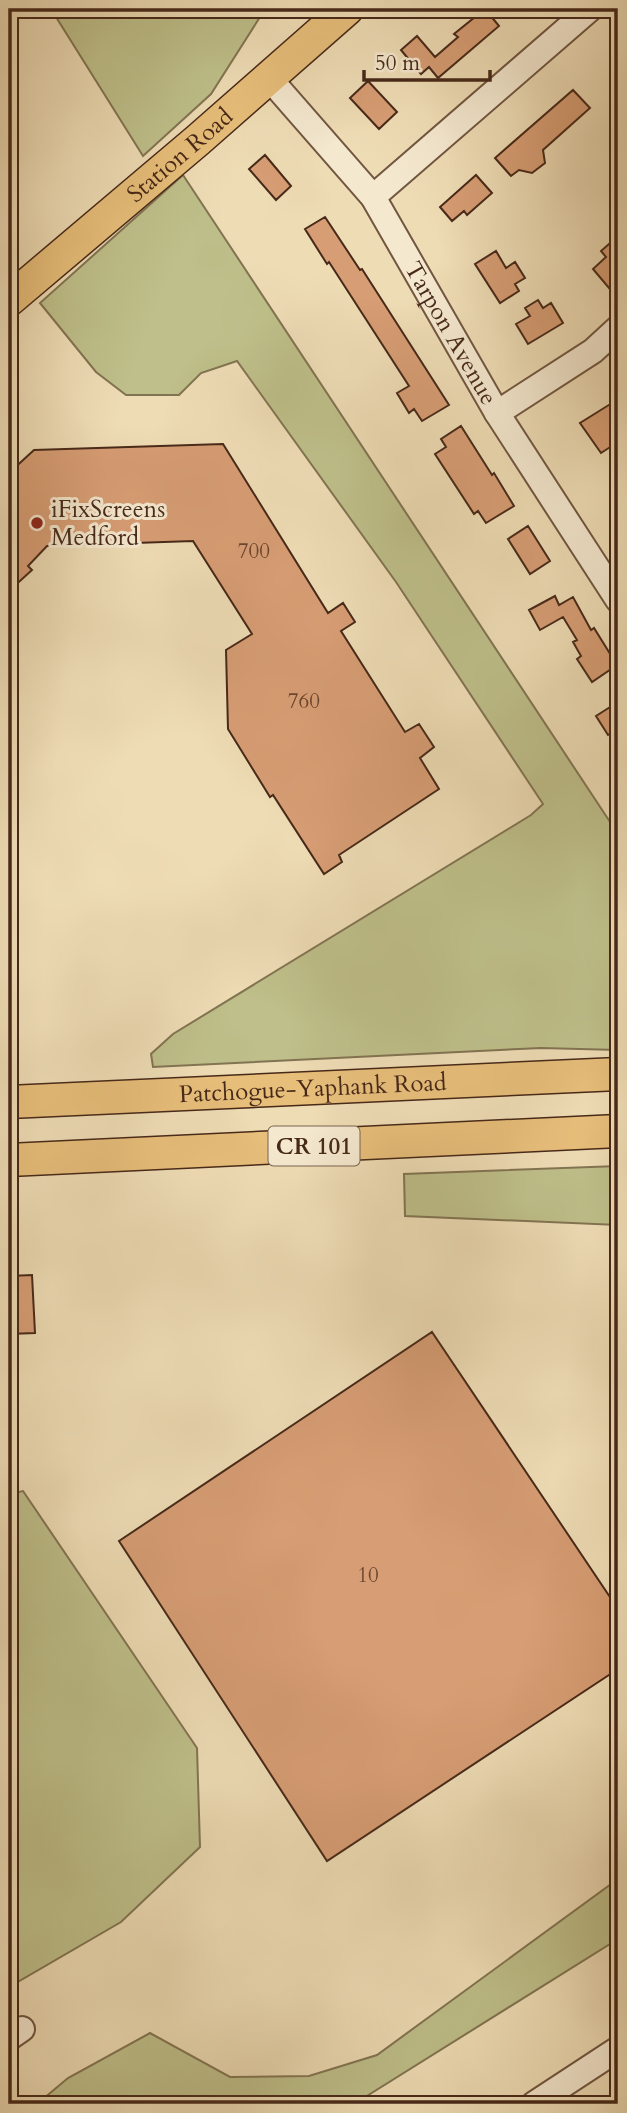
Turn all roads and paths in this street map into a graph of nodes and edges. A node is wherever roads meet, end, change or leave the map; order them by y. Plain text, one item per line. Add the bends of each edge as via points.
1 (347, 9) edge
2 (590, 9) edge
3 (269, 78) junction
4 (373, 197) junction
5 (9, 300) edge
6 (618, 328) edge
7 (498, 413) junction
8 (618, 600) edge
9 (618, 1074) edge
10 (9, 1102) edge
11 (618, 1131) edge
12 (9, 1160) edge
13 (618, 2049) edge
14 (534, 2104) edge

1 - 3 main road, Station Road
2 - 4 street
3 - 4 street, Tarpon Avenue
3 - 5 main road, Station Road
4 - 7 street, Tarpon Avenue
6 - 7 street via 593,351
7 - 8 street, Tarpon Avenue
9 - 10 main road, Patchogue-Yaphank Road / CR 101
11 - 12 main road, CR 101
13 - 14 street

